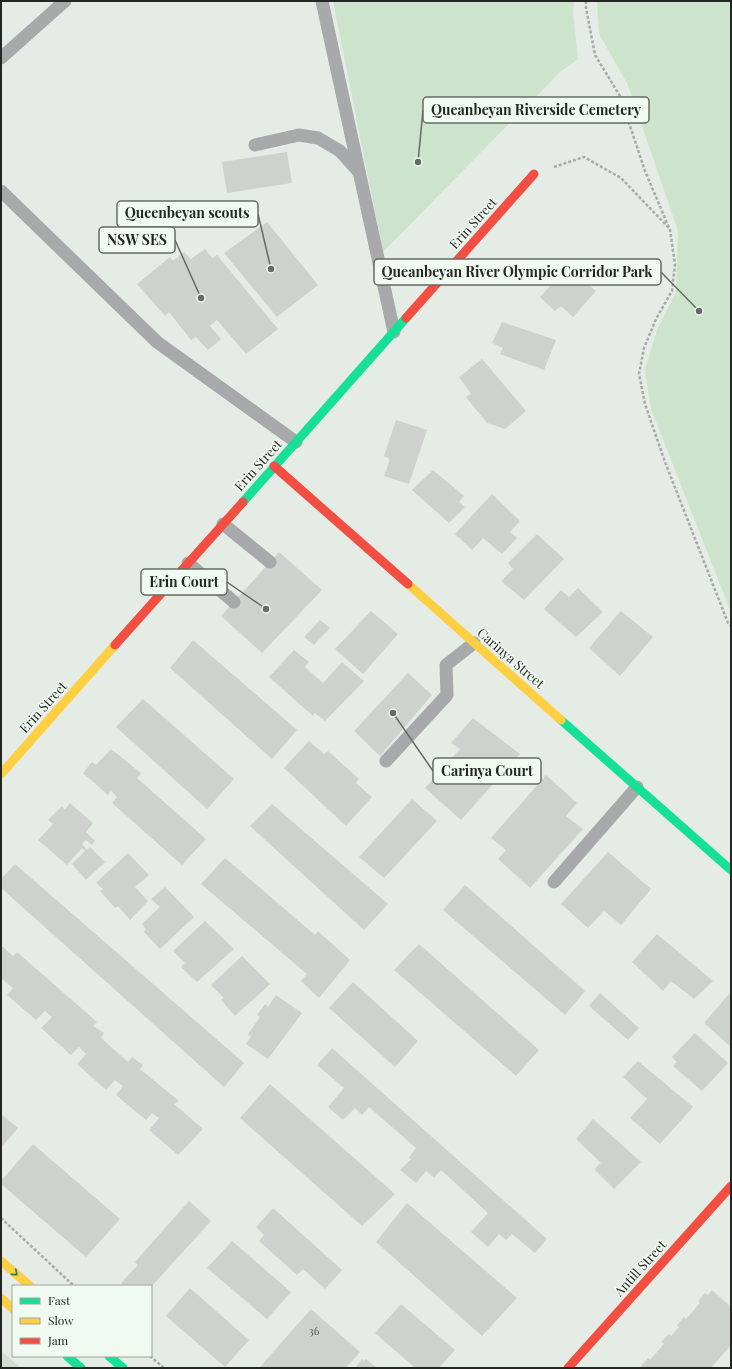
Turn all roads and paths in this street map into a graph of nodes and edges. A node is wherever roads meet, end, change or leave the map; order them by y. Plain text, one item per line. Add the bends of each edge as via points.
1 (65, 1) edge
2 (322, 1) edge
3 (586, 1) edge
4 (1, 58) edge
5 (255, 145) dead end
6 (359, 172) junction
7 (534, 174) joint
8 (1, 191) edge
9 (670, 230) junction
10 (394, 332) junction
11 (296, 442) junction
12 (274, 466) junction
13 (223, 524) junction
14 (270, 562) dead end
15 (188, 563) junction
16 (234, 602) dead end
17 (731, 626) edge
18 (474, 643) junction
19 (386, 761) dead end
20 (1, 774) edge
21 (637, 787) junction
22 (731, 870) edge
23 (554, 882) dead end
24 (731, 1186) edge
25 (1, 1218) edge
26 (1, 1261) edge
27 (29, 1285) edge
28 (73, 1285) edge
29 (1, 1298) edge
30 (12, 1308) edge
31 (68, 1357) edge
32 (110, 1357) edge
33 (151, 1357) edge
34 (81, 1368) edge
35 (123, 1368) edge
36 (164, 1368) edge
37 (568, 1368) edge

1 - 4 lane
2 - 6 lane
3 - 9 path via 595,55 620,96 645,171
5 - 6 lane via 299,136 318,138 340,151
6 - 10 lane
7 - 9 path via 584,157 621,178
7 - 10 street, Erin Street
8 - 11 lane via 157,342
9 - 17 path via 675,264 672,291 656,319 644,348 640,374 645,404 665,462
10 - 11 street, Erin Street
11 - 12 street, Erin Street
12 - 13 street, Erin Street
12 - 18 street, Carinya Street
13 - 14 lane
13 - 15 street, Erin Street
15 - 16 lane
15 - 20 street, Erin Street
18 - 19 lane via 446,665 447,695
18 - 21 street, Carinya Street
21 - 22 street, Carinya Street
21 - 23 lane
24 - 37 street, Antill Street
25 - 28 path
26 -> 27 street
29 - 30 street
31 - 34 street
32 - 35 street
33 - 36 path

